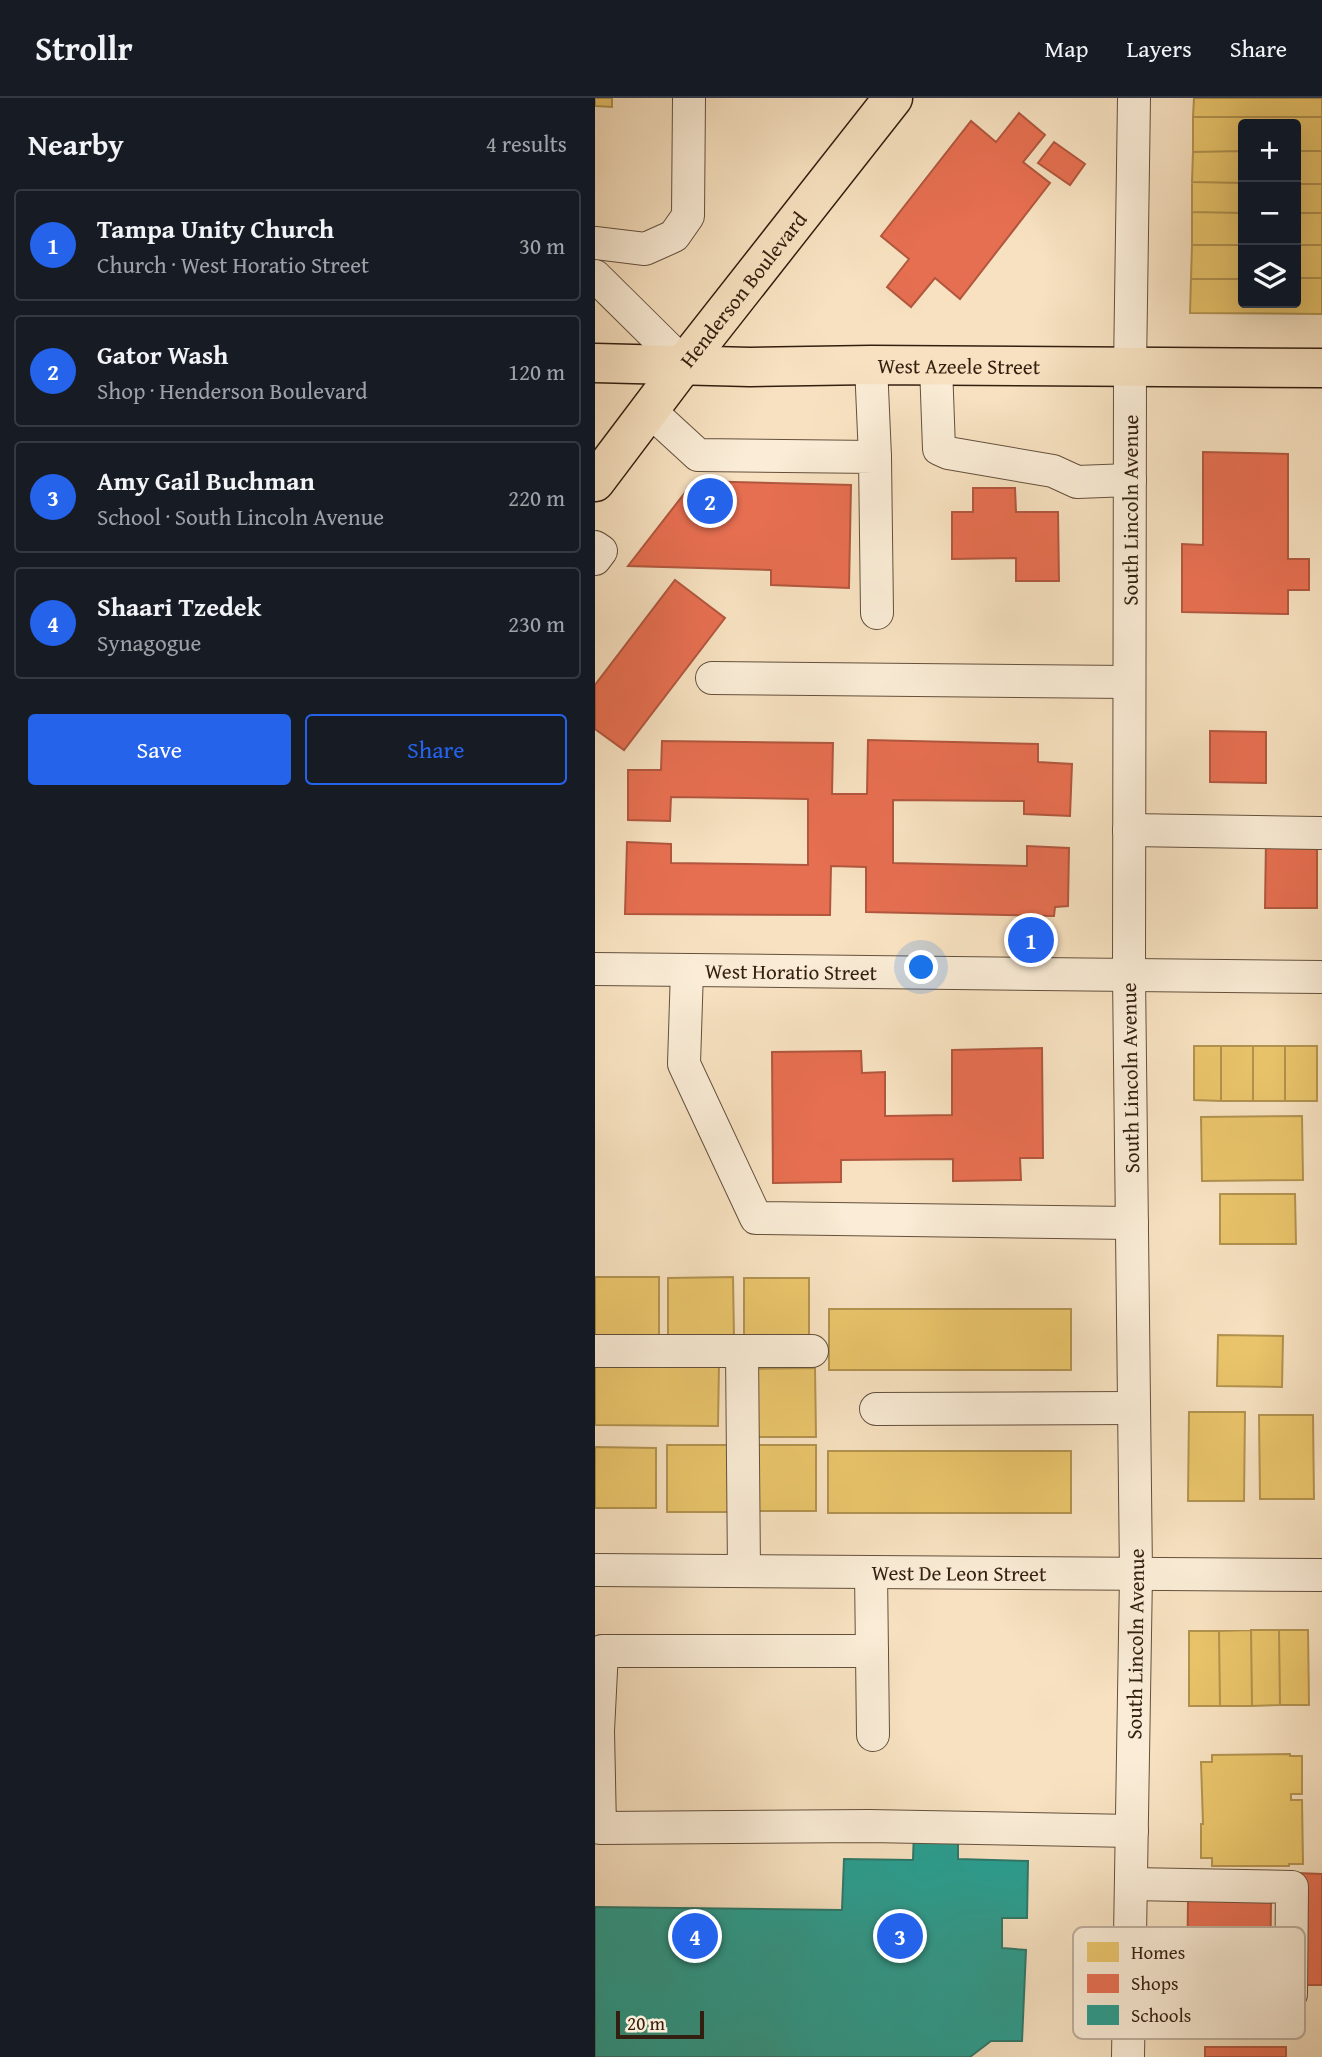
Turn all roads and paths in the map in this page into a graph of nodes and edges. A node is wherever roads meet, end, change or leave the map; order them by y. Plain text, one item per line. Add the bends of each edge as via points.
1 (689, 98) edge
2 (893, 98) edge
3 (1134, 98) edge
4 (595, 243) edge
5 (595, 276) edge
6 (595, 363) edge
7 (684, 364) junction
8 (871, 365) junction
9 (936, 366) junction
10 (1130, 368) junction
11 (1322, 368) edge
12 (649, 410) junction
13 (874, 457) junction
14 (1130, 480) junction
15 (595, 482) edge
16 (595, 547) edge
17 (595, 559) edge
18 (877, 613) dead end
19 (712, 678) dead end
20 (1129, 682) junction
21 (1129, 830) junction
22 (1320, 833) dead end
23 (595, 969) edge
24 (687, 970) junction
25 (1129, 975) junction
26 (1322, 977) edge
27 (1132, 1223) junction
28 (595, 1351) edge
29 (742, 1351) junction
30 (812, 1351) dead end
31 (1134, 1408) junction
32 (876, 1409) dead end
33 (595, 1570) edge
34 (744, 1571) junction
35 (871, 1572) junction
36 (1136, 1574) junction
37 (1322, 1575) edge
38 (872, 1651) junction
39 (873, 1735) dead end
40 (1132, 1831) junction
41 (1131, 1884) junction
42 (1130, 1927) edge
43 (1292, 1927) edge
44 (1128, 2039) edge
45 (1128, 2057) edge

1 - 4 street via 688,216 674,236 645,248
2 - 7 main road, Henderson Boulevard
3 - 10 street, South Lincoln Avenue
5 - 7 street
6 - 7 main road, West Azeele Street
7 - 8 main road, West Azeele Street
7 - 12 main road, Henderson Boulevard
8 - 9 main road, West Azeele Street
8 - 13 street
9 - 10 main road, West Azeele Street
9 - 14 street via 939,449 1053,471 1077,482
10 - 11 main road, West Azeele Street
10 - 14 street, South Lincoln Avenue
12 - 13 street via 698,455
12 - 15 main road, Henderson Boulevard
13 - 18 street
14 - 20 street, South Lincoln Avenue
16 - 17 street via 601,551
19 - 20 street
20 - 21 street, South Lincoln Avenue
21 - 22 street
21 - 25 street, South Lincoln Avenue
23 - 24 street, West Horatio Street
24 - 25 street, West Horatio Street
24 - 27 street via 684,1064 756,1218
25 - 26 street, West Horatio Street
25 - 27 street, South Lincoln Avenue
27 - 31 street, South Lincoln Avenue
28 - 29 street
29 - 30 street
29 - 34 street
31 - 32 street
31 - 36 street, South Lincoln Avenue
33 - 34 street, West De Leon Street
34 - 35 street, West De Leon Street
35 - 36 street, West De Leon Street
35 - 38 street
36 - 37 street, West De Leon Street
36 - 40 street, South Lincoln Avenue
38 - 39 street
38 - 40 street via 602,1651 600,1828 869,1826
40 - 41 street, South Lincoln Avenue
41 - 42 street, South Lincoln Avenue
41 - 43 street via 1292,1887
44 - 45 street, South Lincoln Avenue

